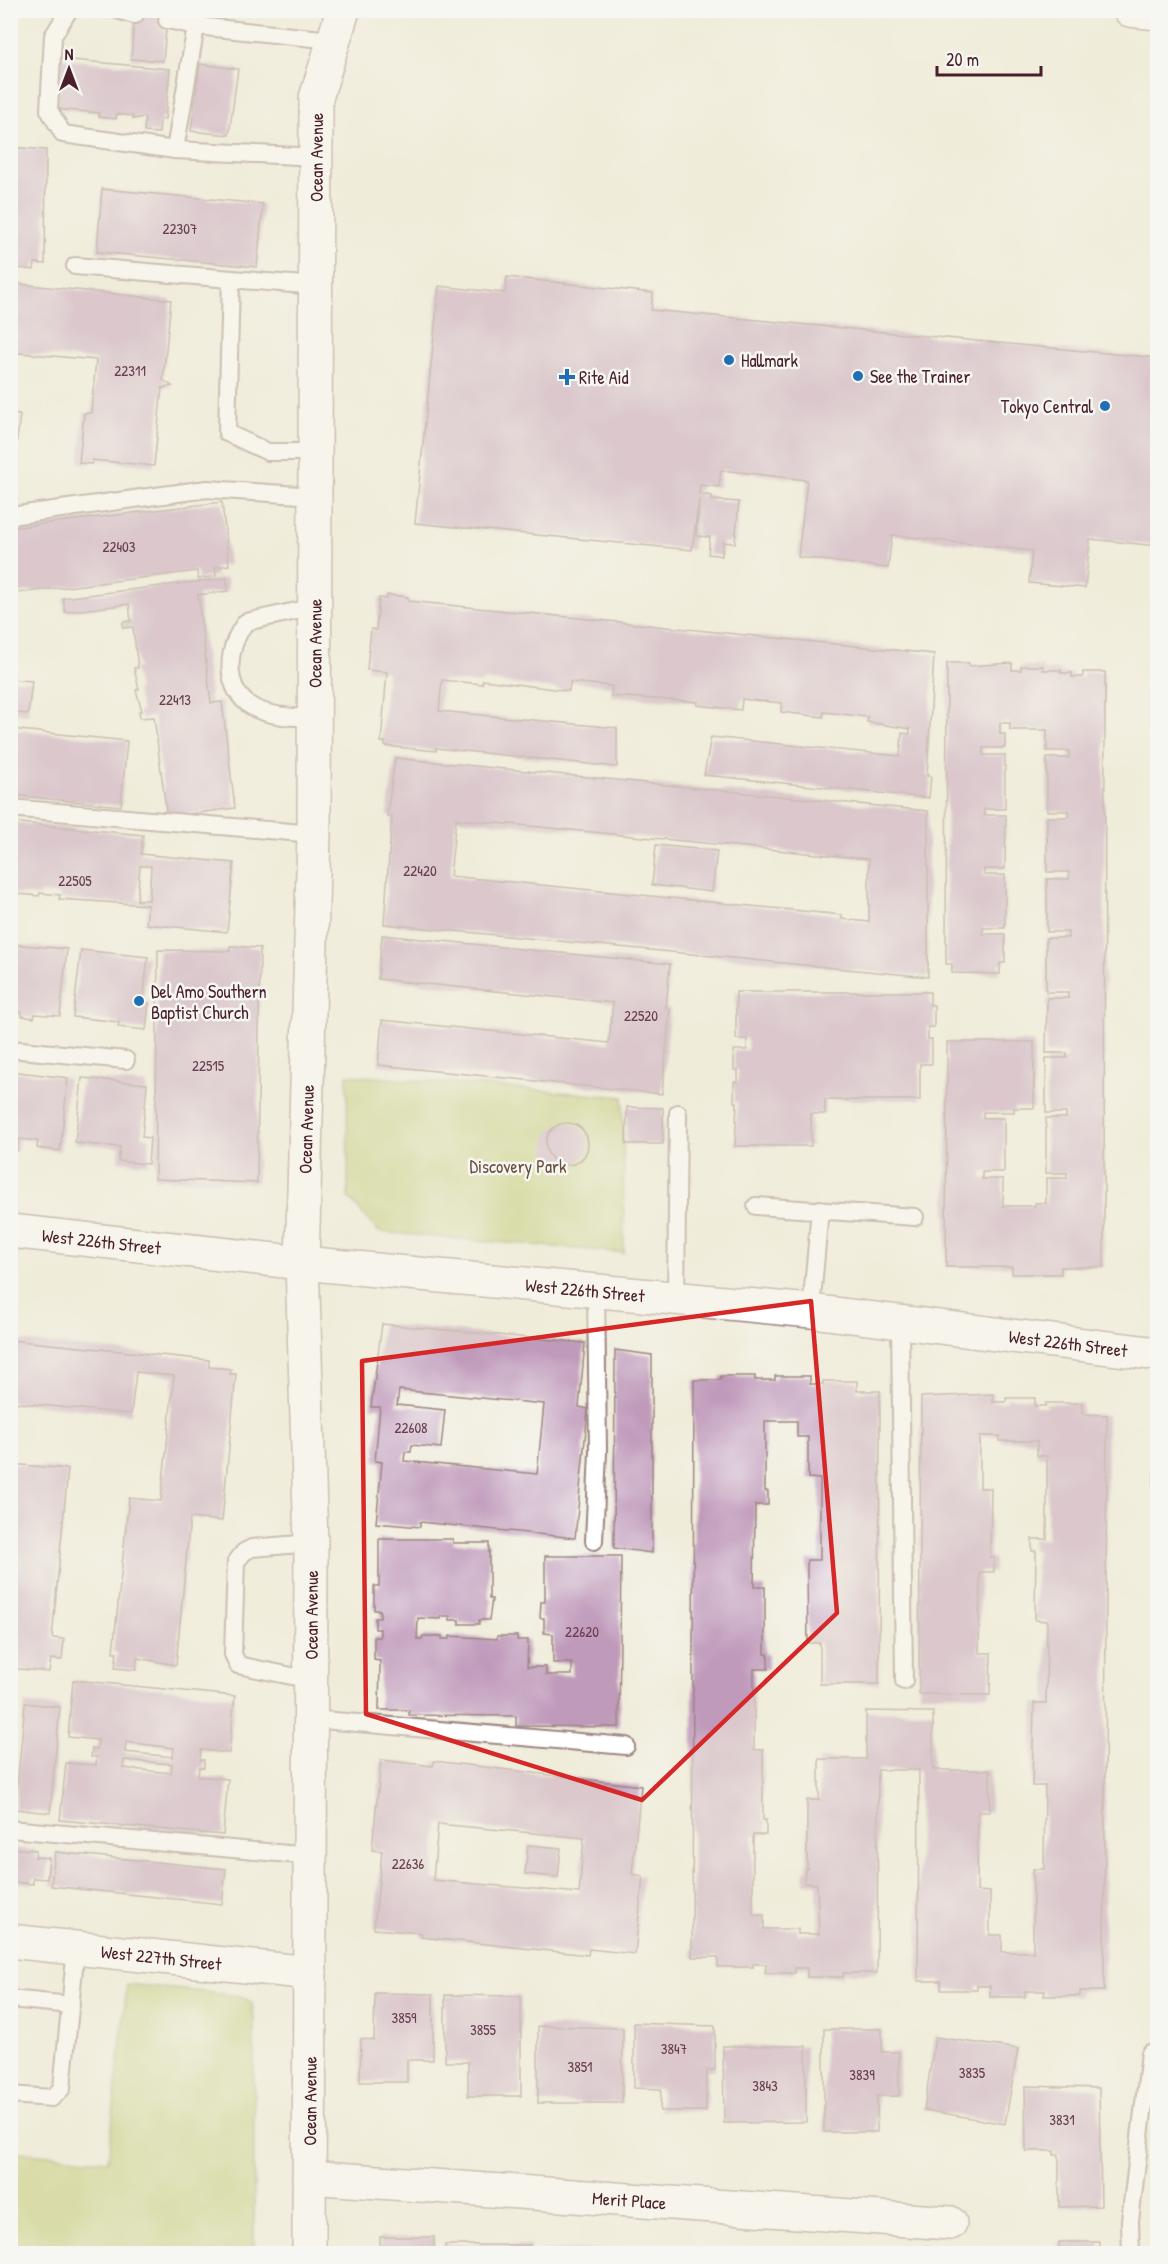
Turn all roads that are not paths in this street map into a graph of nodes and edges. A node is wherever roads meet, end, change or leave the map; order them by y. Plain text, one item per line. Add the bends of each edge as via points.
1 (69, 10) edge
2 (117, 10) edge
3 (1130, 10) edge
4 (1158, 13) edge
5 (135, 15) dead end
6 (196, 18) edge
7 (167, 20) dead end
8 (338, 25) edge
9 (175, 150) junction
10 (316, 157) junction
11 (75, 266) dead end
12 (231, 279) junction
13 (316, 286) junction
14 (315, 452) junction
15 (315, 496) junction
16 (10, 516) edge
17 (315, 607) junction
18 (314, 718) junction
19 (10, 808) edge
20 (314, 834) junction
21 (10, 1049) edge
22 (126, 1060) dead end
23 (678, 1113) dead end
24 (756, 1206) dead end
25 (820, 1209) junction
26 (915, 1217) dead end
27 (10, 1231) edge
28 (302, 1263) junction
29 (596, 1289) junction
30 (676, 1298) junction
31 (811, 1311) junction
32 (900, 1321) junction
33 (1158, 1354) edge
34 (594, 1541) dead end
35 (311, 1544) junction
36 (311, 1680) junction
37 (904, 1681) dead end
38 (311, 1719) junction
39 (627, 1746) dead end
40 (10, 1829) edge
41 (310, 1856) junction
42 (10, 1941) edge
43 (76, 1948) junction
44 (310, 1973) junction
45 (10, 1999) edge
46 (71, 2005) junction
47 (1150, 2053) dead end
48 (10, 2095) edge
49 (309, 2177) junction
50 (950, 2223) dead end
51 (309, 2253) edge
52 (1131, 2253) edge

1 - 9 lane via 53,36 49,110 63,134
2 - 5 lane
3 - 4 street
6 - 7 lane
6 - 8 lane
6 - 9 lane
8 - 10 street, Ocean Avenue via 316,98
9 - 10 lane
10 - 13 street, Ocean Avenue
11 - 12 lane
12 - 13 lane
12 - 14 lane via 227,433 268,452
13 - 14 street, Ocean Avenue
14 - 15 street, Ocean Avenue
15 - 16 lane via 207,489
15 - 17 street, Ocean Avenue
17 - 18 street, Ocean Avenue
17 - 18 lane via 246,622 230,655 234,684 254,707 288,717
18 - 20 street, Ocean Avenue
19 - 20 lane
20 - 28 street, Ocean Avenue
21 - 22 lane
23 - 30 lane
24 - 25 lane
25 - 26 lane
25 - 31 lane
27 - 28 street, West 226th Street
28 - 29 street, West 226th Street
28 - 35 street, Ocean Avenue
29 - 30 street, West 226th Street
29 - 34 lane via 598,1452
30 - 31 street, West 226th Street
31 - 32 street, West 226th Street
32 - 33 street, West 226th Street
32 - 37 lane
35 - 36 street, Ocean Avenue
35 - 36 lane via 252,1548 236,1563 233,1654 238,1665 249,1669
36 - 38 street, Ocean Avenue
38 - 39 lane
38 - 41 street, Ocean Avenue
40 - 41 lane
41 - 44 street, Ocean Avenue
42 - 43 street, West 227th Street
43 - 44 street, West 227th Street
43 - 46 lane
44 - 49 street, Ocean Avenue
45 - 46 lane
46 - 48 lane via 62,2088 52,2098
47 - 52 lane via 1130,2221
49 - 50 street, Merit Place
49 - 51 street, Ocean Avenue

